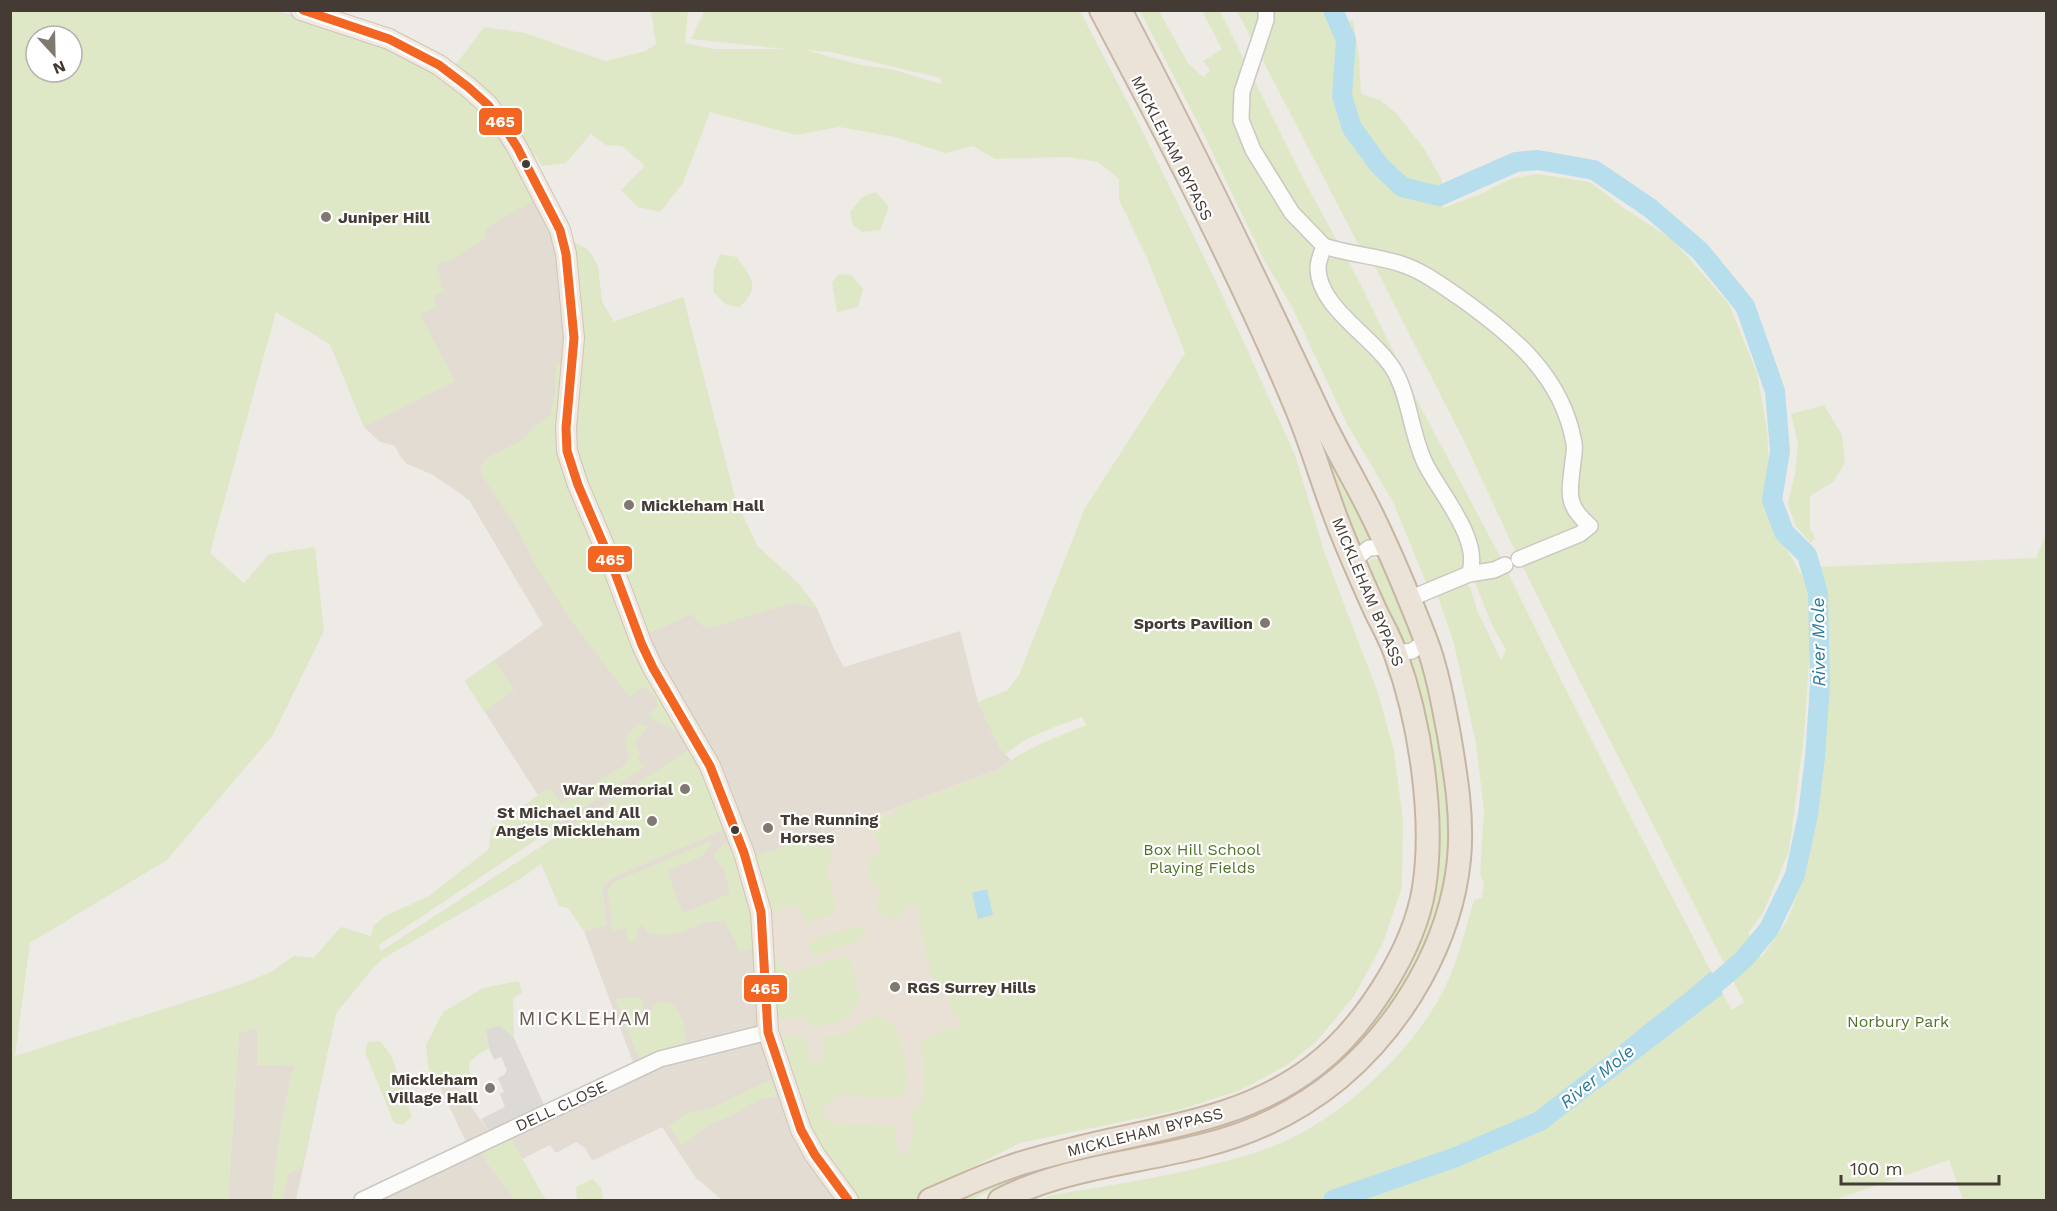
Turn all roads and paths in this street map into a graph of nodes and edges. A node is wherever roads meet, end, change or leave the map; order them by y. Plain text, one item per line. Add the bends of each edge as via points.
1 (301, 10) edge
2 (1101, 10) edge
3 (1120, 10) edge
4 (1266, 10) edge
5 (1324, 246) junction
6 (1387, 547) junction
7 (1519, 559) dead end
8 (1354, 560) junction
9 (1505, 565) dead end
10 (1469, 574) junction
11 (1409, 599) junction
12 (1426, 641) junction
13 (1396, 653) junction
14 (768, 1032) junction
15 (362, 1200) edge
16 (848, 1200) edge
17 (930, 1200) edge
18 (1000, 1200) edge

1 - 14 main road via 389,39 439,64 468,87 508,132 560,230 574,338 567,451 642,645 710,766 744,853 761,912
2 - 8 highway, MICKLEHAM BYPASS via 1275,361
3 - 6 highway, MICKLEHAM BYPASS
4 - 5 street via 1242,92 1241,120 1253,150 1292,213
5 - 7 street via 1402,264 1428,276 1507,333 1543,370 1565,406 1575,445 1570,504 1590,526 1580,534
5 - 10 street via 1318,267 1322,288 1333,305 1376,346 1395,373 1414,439 1467,539 1473,566
6 - 8 street via 1369,548
6 - 11 highway, MICKLEHAM BYPASS
8 - 13 highway, MICKLEHAM BYPASS
9 - 10 street
10 - 11 street
11 - 12 highway, MICKLEHAM BYPASS
12 - 13 street via 1412,651
12 - 18 highway, MICKLEHAM BYPASS via 1442,695 1455,766 1459,860 1440,938 1409,997 1378,1040 1316,1095 1246,1132 1202,1146 1062,1176
13 - 17 highway, MICKLEHAM BYPASS via 1426,791 1428,854 1423,892 1408,939 1384,987 1348,1034 1315,1065 1269,1095 1215,1117 1009,1167
14 - 15 street, DELL CLOSE via 660,1059
14 - 16 main road via 801,1130

